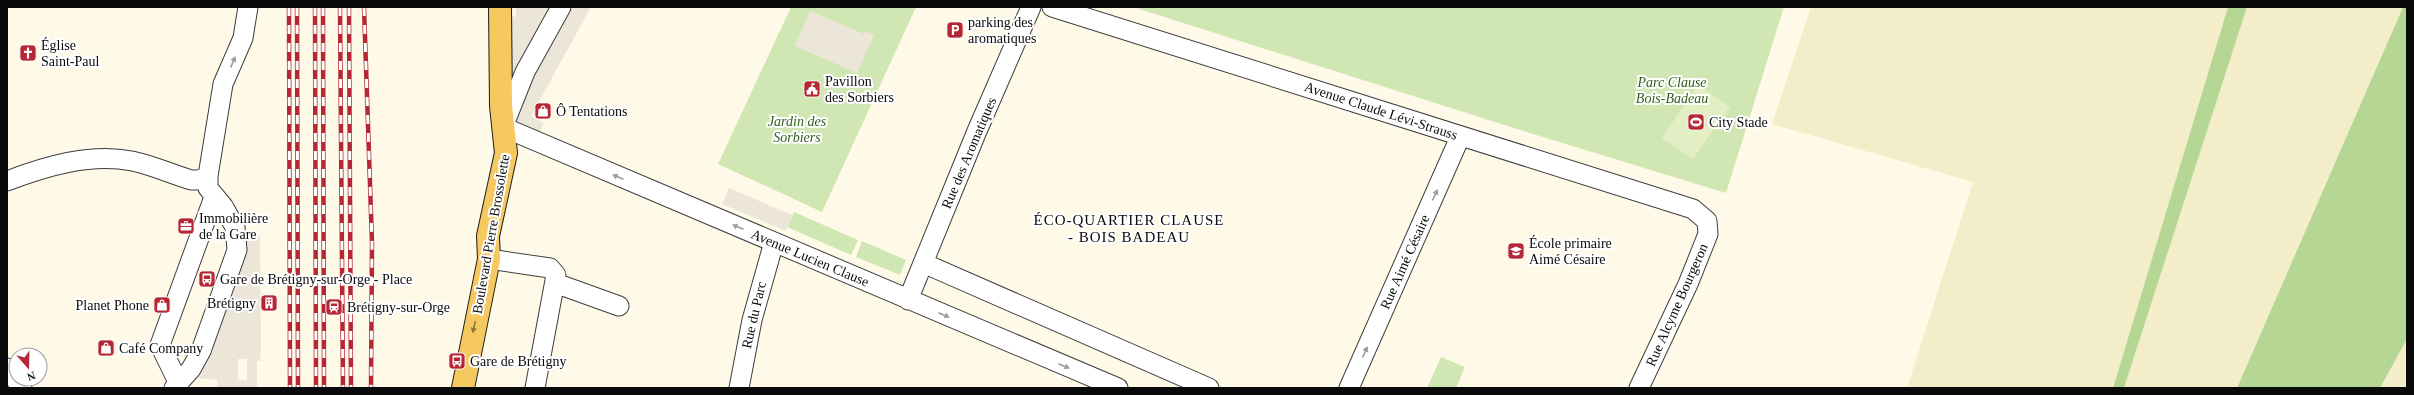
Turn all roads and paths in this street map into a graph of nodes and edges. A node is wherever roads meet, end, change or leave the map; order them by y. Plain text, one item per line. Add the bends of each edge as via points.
1 (248, 7) edge
2 (500, 7) edge
3 (561, 7) edge
4 (1031, 7) edge
5 (1052, 7) edge
6 (503, 127) junction
7 (1460, 137) junction
8 (208, 176) junction
9 (7, 181) edge
10 (214, 197) junction
11 (1707, 221) joint
12 (774, 242) junction
13 (489, 259) junction
14 (923, 263) junction
15 (555, 283) junction
16 (908, 300) junction
17 (619, 306) dead end
18 (7, 368) edge
19 (177, 386) edge
20 (22, 388) edge
21 (463, 388) edge
22 (535, 388) edge
23 (739, 388) edge
24 (1118, 388) edge
25 (1209, 388) edge
26 (1349, 388) edge
27 (1640, 388) edge

8 -> 1 street via 223,84 243,38
2 - 6 main road, Boulevard Pierre Brossolette
3 - 6 street via 525,72
4 - 14 street, Rue des Aromatiques
5 - 7 street, Avenue Claude Lévi-Strauss
12 -> 6 street, Avenue Lucien Clause
6 - 13 main road, Boulevard Pierre Brossolette via 506,152 488,236
7 - 11 street, Avenue Claude Lévi-Strauss via 1693,209
26 -> 7 street, Rue Aimé Césaire
8 - 9 street via 190,180 132,161 98,159 60,164
8 - 10 street via 208,188
10 - 19 street via 160,345
10 - 19 street via 223,206 235,227 237,250 201,351
11 - 27 street, Rue Alcyme Bourgeron via 1708,234 1688,284
12 - 16 street, Avenue Lucien Clause
12 - 23 street, Rue du Parc via 752,320
13 - 15 street via 550,268 556,275
13 -> 21 main road, Boulevard Pierre Brossolette
14 - 16 street, Rue des Aromatiques
14 - 25 street
15 - 17 street
15 - 22 street
16 -> 24 street, Avenue Lucien Clause
18 - 20 street

